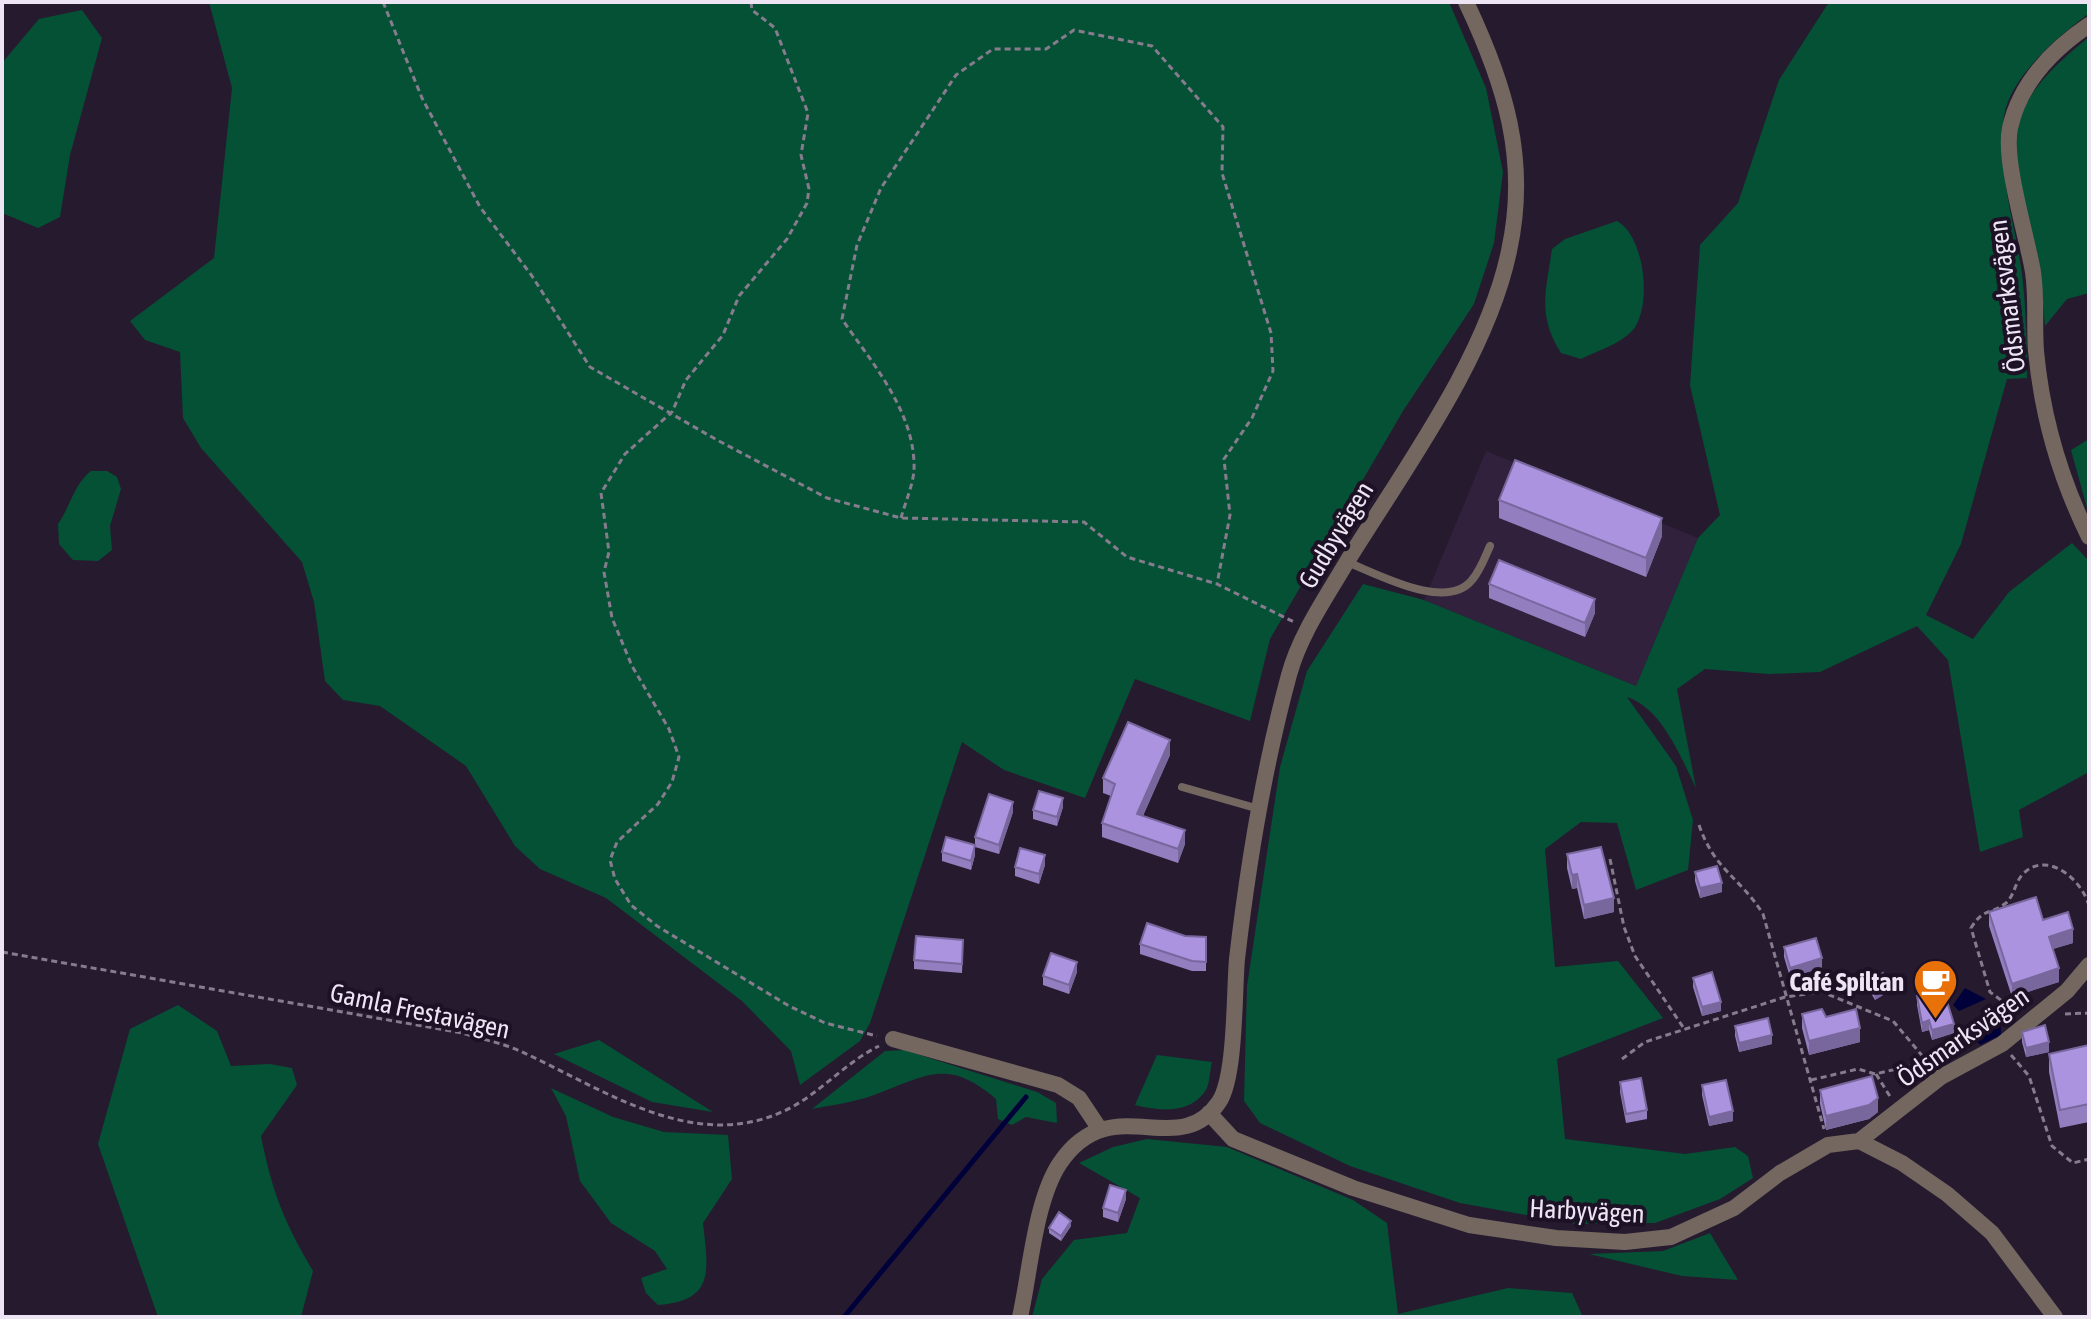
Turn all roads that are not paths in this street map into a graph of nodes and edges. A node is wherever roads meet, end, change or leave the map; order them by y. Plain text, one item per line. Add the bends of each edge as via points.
1 (1466, 2) edge
2 (2089, 25) edge
3 (2089, 537) edge
4 (1490, 546) dead end
5 (1347, 562) junction
6 (1182, 787) dead end
7 (1260, 810) junction
8 (2089, 965) edge
9 (893, 1039) road end
10 (1209, 1113) junction
11 (1099, 1128) junction
12 (1859, 1141) junction
13 (1020, 1317) edge
14 (2055, 1317) edge

1 - 5 street, Gudbyvägen via 1504,90 1518,174 1510,249 1486,326
2 - 3 street, Ödsmarksvägen via 2046,60 2029,82 2009,133 2034,275 2036,352 2049,425 2071,499
4 - 5 lane via 1471,582 1446,593 1427,593
5 - 7 street, Gudbyvägen via 1290,670
6 - 7 lane
7 - 10 street, Gudbyvägen via 1237,958 1228,1071 1221,1099
8 - 12 street, Ödsmarksvägen via 2067,991 2002,1044 1941,1077
9 - 11 street via 1058,1085 1079,1098
10 - 11 street via 1176,1128
10 - 12 street, Harbyvägen via 1233,1139 1353,1188 1469,1225 1625,1242 1671,1237 1734,1208 1828,1145
11 - 13 street via 1082,1136 1046,1193
12 - 14 street via 1947,1194 1992,1233

